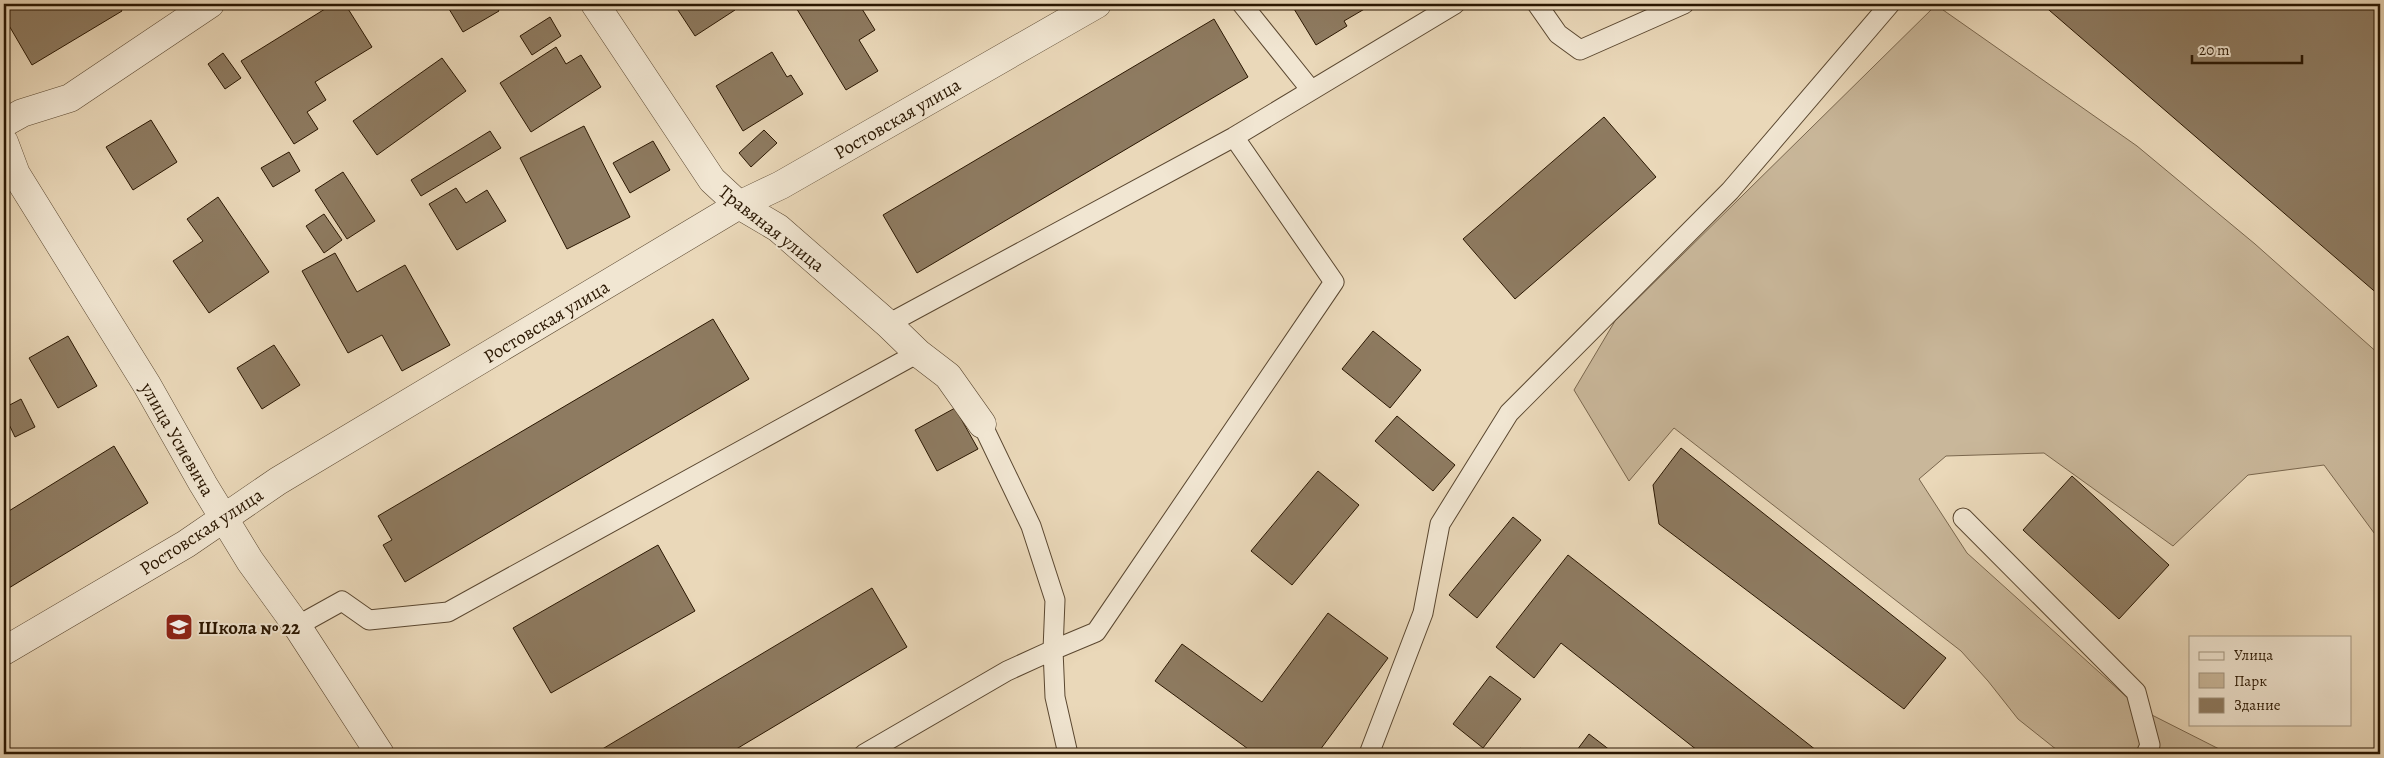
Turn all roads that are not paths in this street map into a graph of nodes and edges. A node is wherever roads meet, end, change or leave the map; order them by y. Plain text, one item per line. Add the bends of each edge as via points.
1 (210, 4) edge
2 (595, 4) edge
3 (1097, 4) edge
4 (1242, 4) edge
5 (1455, 4) edge
6 (1537, 4) edge
7 (1684, 4) edge
8 (1890, 4) edge
9 (1311, 90) junction
10 (4, 123) edge
11 (1234, 137) junction
12 (4, 142) edge
13 (739, 205) junction
14 (888, 324) junction
15 (918, 353) junction
16 (982, 424) joint
17 (223, 518) junction
18 (1963, 518) dead end
19 (297, 626) junction
20 (1053, 650) junction
21 (4, 651) edge
22 (380, 754) edge
23 (864, 754) edge
24 (1068, 754) edge
25 (1368, 754) edge
26 (2146, 754) edge

1 - 10 street via 70,98 22,113
2 - 13 street, Травяная улица via 712,180
3 - 13 street, Ростовская улица via 781,185
4 - 9 lane
5 - 9 lane
6 - 7 lane via 1558,34 1580,50
8 - 25 lane via 1730,191 1509,412 1440,524 1423,613
9 - 11 lane
11 - 14 lane
11 - 20 lane via 1334,282 1096,632
12 - 17 street, улица Усиевича via 16,174 147,386
13 - 14 street, Травяная улица via 778,228
13 - 17 street, Ростовская улица via 278,481
14 - 15 street, Травяная улица
15 - 16 street, Травяная улица via 948,376
15 - 19 lane via 448,612 369,620 342,601
16 - 20 lane via 1031,526 1055,600
17 - 19 street, улица Усиевича via 250,562
17 - 21 street, Ростовская улица via 186,544
18 - 26 lane via 2136,692 2150,745
19 - 22 street, улица Усиевича
20 - 23 lane via 1007,671
20 - 24 lane via 1055,696

